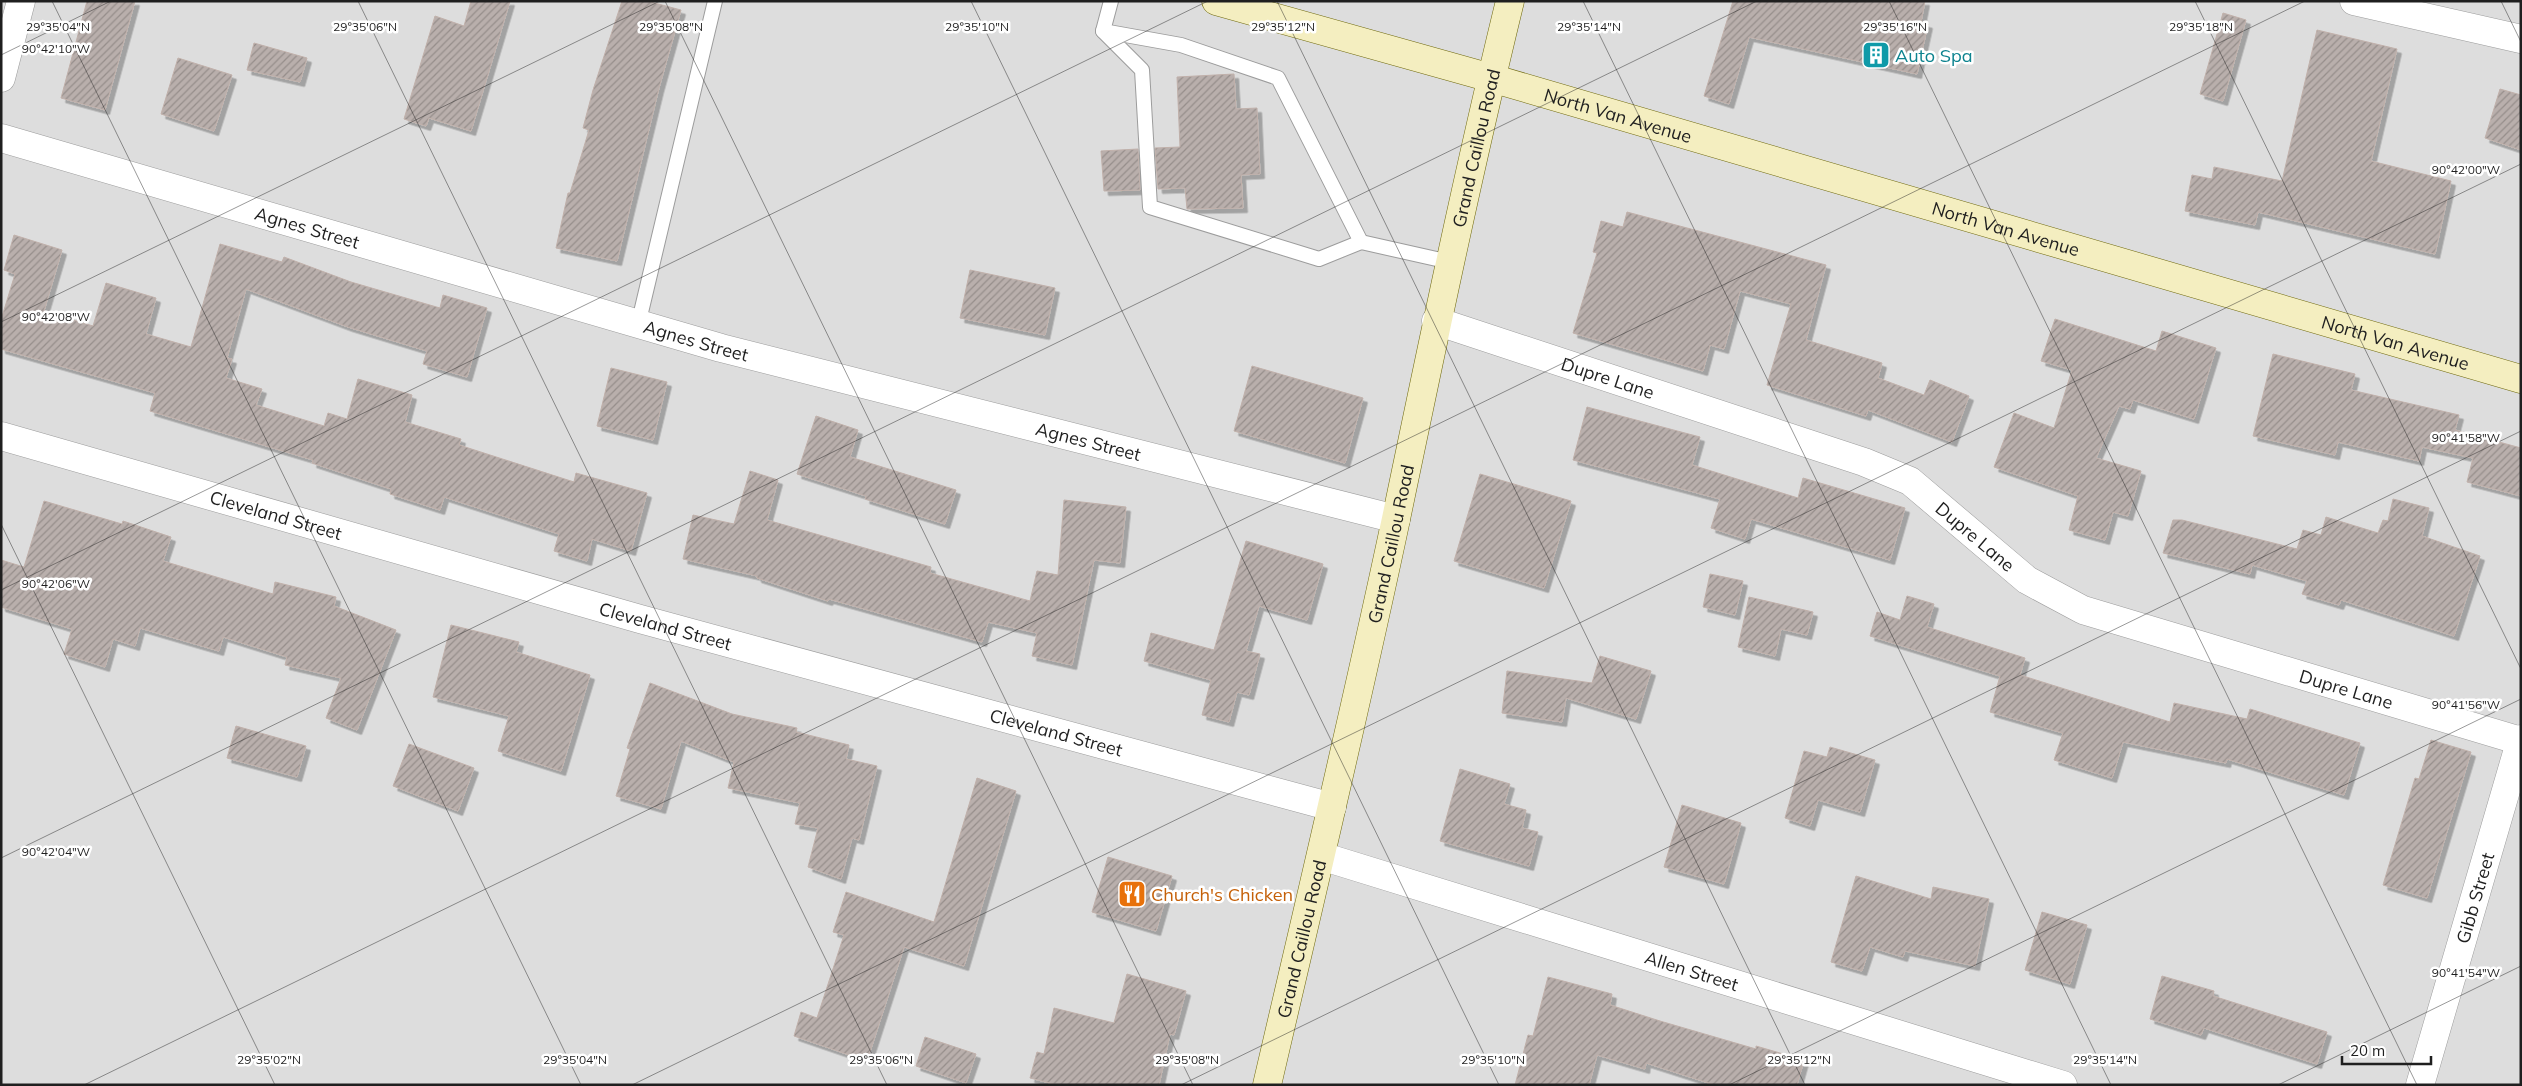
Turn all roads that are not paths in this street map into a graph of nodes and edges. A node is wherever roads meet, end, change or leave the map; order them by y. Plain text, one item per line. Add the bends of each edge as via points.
1 (21, 1) edge
2 (715, 1) edge
3 (1111, 1) edge
4 (1216, 1) edge
5 (1510, 1) edge
6 (2354, 1) edge
7 (2396, 6) edge
8 (1103, 31) junction
9 (2521, 39) edge
10 (1, 78) edge
11 (1491, 78) junction
12 (1, 138) edge
13 (1361, 242) junction
14 (1450, 262) junction
15 (1436, 321) junction
16 (638, 325) junction
17 (2521, 379) edge
18 (1, 436) edge
19 (1396, 519) junction
20 (2521, 740) edge
21 (1332, 807) junction
22 (1321, 856) junction
23 (1267, 1085) edge
24 (2063, 1085) edge
25 (2420, 1085) edge

1 - 10 street
2 - 16 lane
3 - 8 lane
4 - 11 main road, North Van Avenue
5 - 11 main road, Grand Caillou Road
6 - 7 street
7 - 9 street
8 - 13 lane via 1181,45 1278,78
8 - 13 lane via 1142,70 1150,207 1319,259
11 - 14 main road, Grand Caillou Road
11 - 17 main road, North Van Avenue
12 - 16 street, Agnes Street
13 - 14 lane
14 - 15 main road, Grand Caillou Road
15 - 19 main road, Grand Caillou Road
15 - 20 street, Dupre Lane via 1864,462 1910,481 2027,580 2083,610
16 - 19 street, Agnes Street
18 - 21 street, Cleveland Street via 640,619
19 - 21 main road, Grand Caillou Road
20 - 25 street, Gibb Street
21 - 22 main road, Grand Caillou Road
22 - 23 main road, Grand Caillou Road
22 - 24 street, Allen Street

